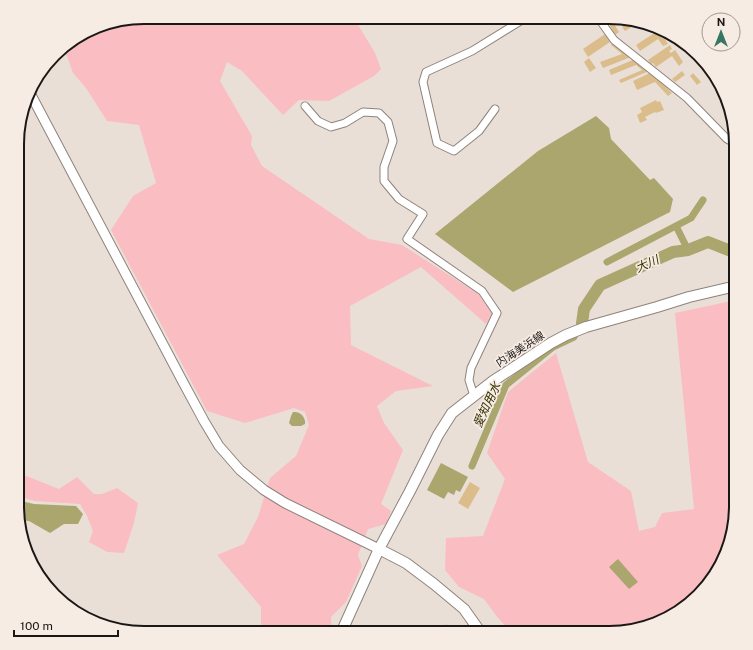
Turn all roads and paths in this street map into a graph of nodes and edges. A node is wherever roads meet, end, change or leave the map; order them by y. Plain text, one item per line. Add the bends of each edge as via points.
1 (516, 24) edge
2 (602, 24) edge
3 (33, 98) edge
4 (305, 106) dead end
5 (495, 109) dead end
6 (729, 140) edge
7 (729, 288) edge
8 (474, 396) junction
9 (380, 549) junction
10 (344, 626) edge
11 (476, 626) edge

1 - 5 street via 472,51 426,72 423,82 437,143 454,151 480,131
2 - 6 street via 614,40 687,98
3 - 9 street via 219,446 240,470 284,503
4 - 8 street via 318,121 330,127 345,123 363,112 379,113 388,122 393,140 384,167 384,181 399,199 423,214 407,239 482,291 497,313 471,368 469,380
7 - 8 main road, 内海美浜線 via 689,297 566,335 550,343
8 - 9 main road, 内海美浜線 via 452,413 438,435
9 - 10 main road, 内海美浜線
9 - 11 main road via 406,563 434,584 464,609

